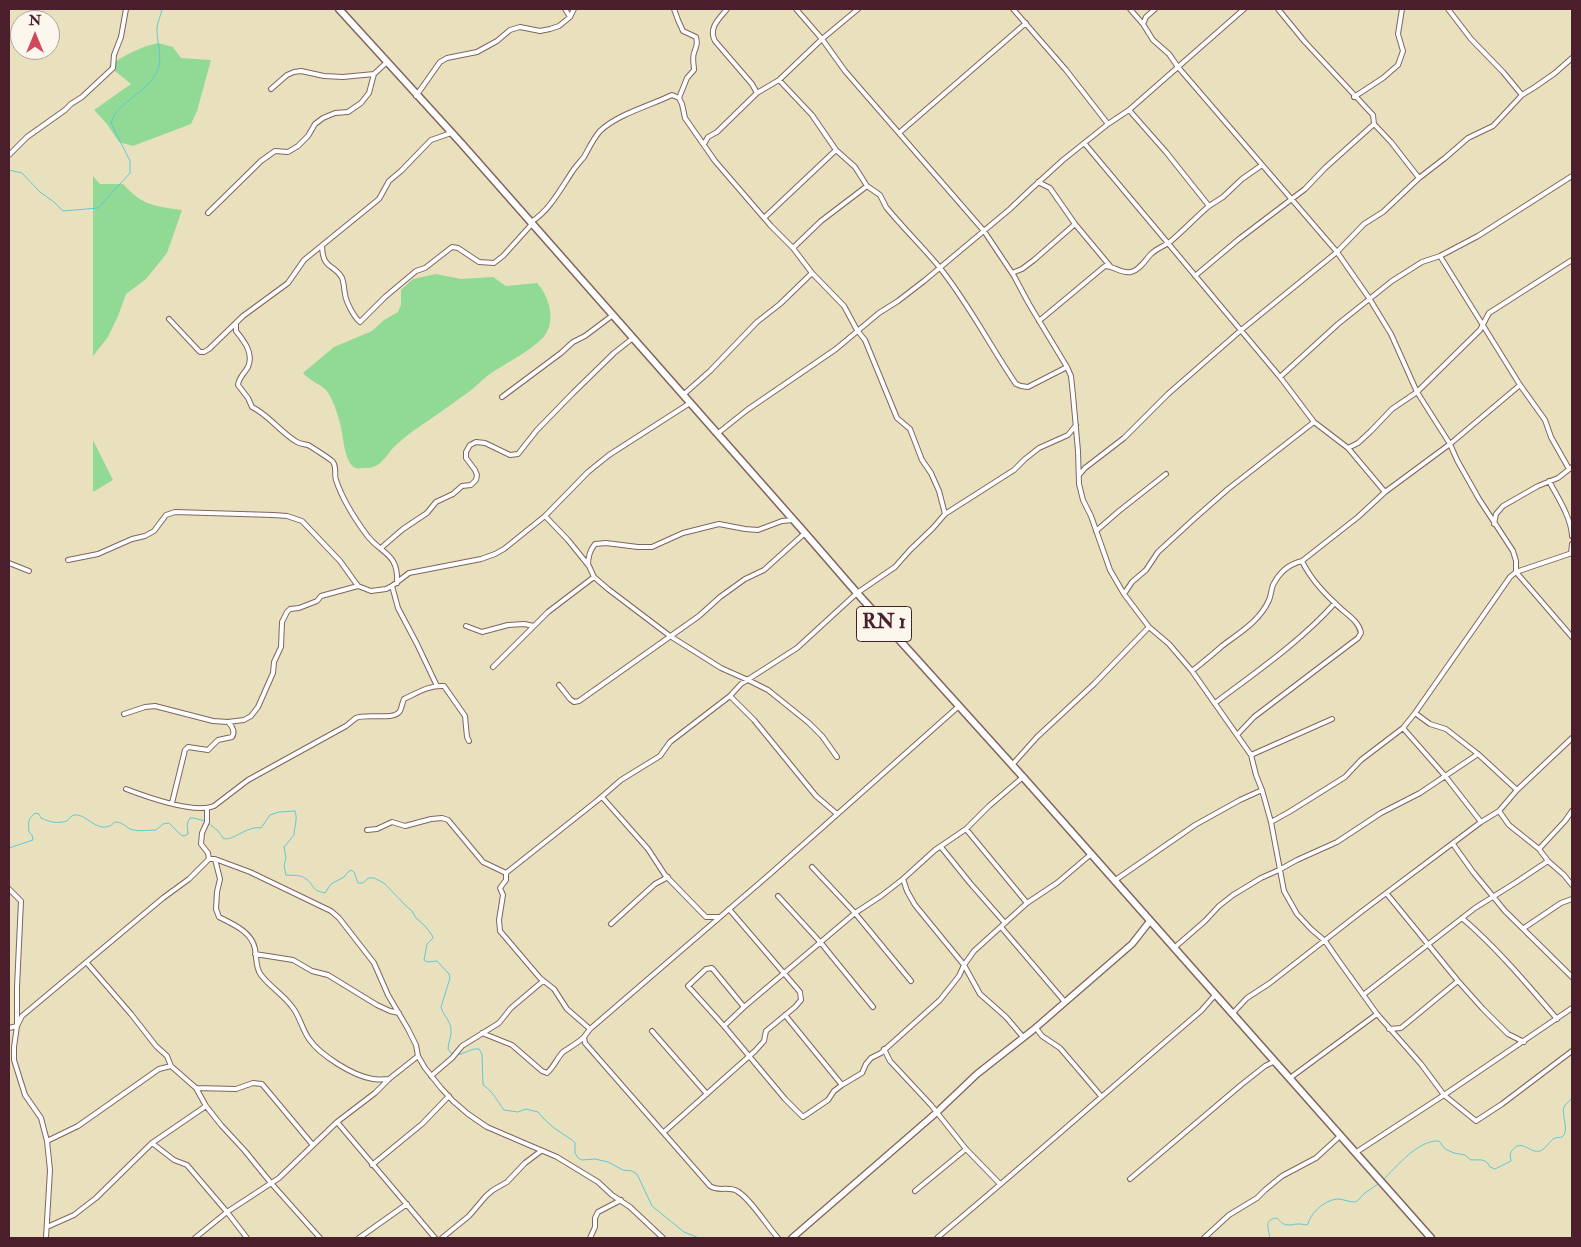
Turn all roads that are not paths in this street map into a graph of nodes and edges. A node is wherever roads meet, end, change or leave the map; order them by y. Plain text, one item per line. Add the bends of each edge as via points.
1 (126, 9) edge
2 (339, 9) edge
3 (564, 9) edge
4 (574, 9) edge
5 (674, 9) edge
6 (727, 9) edge
7 (796, 9) edge
8 (858, 9) edge
9 (1013, 9) edge
10 (1130, 9) edge
11 (1156, 9) edge
12 (1238, 9) edge
13 (1244, 9) edge
14 (1278, 9) edge
15 (1402, 9) edge
16 (1448, 9) edge
17 (1239, 14) junction
18 (570, 17) junction
19 (1026, 23) junction
20 (1143, 24) junction
21 (822, 39) junction
22 (1572, 58) edge
23 (387, 62) junction
24 (1178, 67) junction
25 (374, 74) junction
26 (779, 80) junction
27 (270, 89) dead end
28 (757, 93) junction
29 (1522, 95) junction
30 (416, 96) junction
31 (1354, 97) junction
32 (679, 98) junction
33 (1129, 110) junction
34 (1108, 124) junction
35 (1374, 124) junction
36 (451, 133) junction
37 (899, 133) junction
38 (704, 144) junction
39 (1085, 144) junction
40 (836, 150) junction
41 (9, 155) edge
42 (1262, 165) junction
43 (1572, 176) edge
44 (1419, 178) junction
45 (1038, 182) junction
46 (867, 186) junction
47 (1291, 200) junction
48 (1209, 206) junction
49 (208, 213) dead end
50 (765, 217) junction
51 (531, 224) junction
52 (1075, 224) junction
53 (984, 231) junction
54 (1169, 243) junction
55 (322, 246) junction
56 (793, 248) junction
57 (1337, 252) junction
58 (1440, 256) junction
59 (1572, 260) edge
60 (1110, 266) junction
61 (939, 268) junction
62 (812, 273) junction
63 (1012, 273) junction
64 (1195, 276) junction
65 (1369, 298) junction
66 (613, 316) junction
67 (169, 319) dead end
68 (1039, 321) junction
69 (236, 323) junction
70 (1482, 325) junction
71 (857, 330) junction
72 (1240, 331) junction
73 (633, 338) junction
74 (1067, 367) junction
75 (1280, 377) junction
76 (1520, 385) junction
77 (1418, 392) junction
78 (684, 395) junction
79 (502, 397) dead end
80 (690, 403) junction
81 (1314, 422) junction
82 (1076, 425) junction
83 (717, 434) junction
84 (1450, 444) junction
85 (1348, 448) junction
86 (1570, 468) edge
87 (1166, 474) dead end
88 (1079, 475) junction
89 (1549, 481) junction
90 (1385, 492) junction
91 (945, 514) junction
92 (545, 516) junction
93 (793, 520) junction
94 (1494, 524) junction
95 (1096, 531) junction
96 (805, 532) junction
97 (1572, 536) edge
98 (1572, 544) edge
99 (381, 548) junction
100 (1572, 553) edge
101 (68, 560) dead end
102 (1302, 561) junction
103 (9, 564) edge
104 (588, 566) junction
105 (29, 571) dead end
106 (1516, 572) junction
107 (594, 577) junction
108 (397, 582) junction
109 (358, 586) junction
110 (392, 586) junction
111 (857, 593) junction
112 (1124, 594) junction
113 (1335, 604) junction
114 (466, 626) dead end
115 (534, 626) junction
116 (1149, 627) junction
117 (670, 636) junction
118 (1572, 637) edge
119 (493, 667) dead end
120 (1192, 671) junction
121 (748, 680) junction
122 (559, 685) dead end
123 (437, 686) junction
124 (730, 696) junction
125 (1215, 703) junction
126 (959, 706) junction
127 (1415, 713) junction
128 (124, 714) dead end
129 (1332, 719) dead end
130 (228, 722) junction
131 (1403, 728) junction
132 (1237, 735) junction
133 (1572, 738) edge
134 (469, 741) dead end
135 (1478, 754) junction
136 (1251, 755) junction
137 (837, 757) dead end
138 (1012, 765) junction
139 (1446, 776) junction
140 (1023, 777) junction
141 (126, 789) dead end
142 (1262, 790) junction
143 (1517, 790) junction
144 (602, 797) junction
145 (172, 803) junction
146 (207, 809) junction
147 (1499, 810) junction
148 (1572, 811) edge
149 (837, 814) junction
150 (1270, 822) junction
151 (1481, 822) junction
152 (966, 829) junction
153 (366, 830) dead end
154 (1453, 844) junction
155 (941, 846) junction
156 (1538, 849) junction
157 (1090, 855) junction
158 (209, 859) junction
159 (215, 859) junction
160 (1548, 861) junction
161 (812, 867) dead end
162 (1280, 870) junction
163 (506, 873) junction
164 (668, 878) junction
165 (903, 879) junction
166 (1114, 881) junction
167 (1572, 886) edge
168 (9, 889) edge
169 (1387, 894) junction
170 (778, 896) dead end
171 (1492, 896) junction
172 (1572, 899) edge
173 (1027, 903) junction
174 (728, 909) junction
175 (855, 913) junction
176 (720, 917) junction
177 (1462, 918) junction
178 (1150, 921) junction
179 (1005, 923) junction
180 (611, 924) dead end
181 (1001, 927) junction
182 (1524, 928) junction
183 (1325, 941) junction
184 (821, 943) junction
185 (1427, 943) junction
186 (1174, 948) junction
187 (256, 954) junction
188 (87, 962) junction
189 (964, 965) junction
190 (785, 973) junction
191 (1572, 977) edge
192 (543, 981) junction
193 (911, 981) dead end
194 (1458, 981) junction
195 (1216, 995) junction
196 (1363, 995) junction
197 (1065, 1002) junction
198 (873, 1007) dead end
199 (744, 1008) junction
200 (1572, 1008) edge
201 (399, 1013) junction
202 (1232, 1014) junction
203 (1377, 1014) junction
204 (785, 1015) junction
205 (1557, 1019) junction
206 (17, 1026) junction
207 (724, 1026) junction
208 (9, 1028) edge
209 (1036, 1028) junction
210 (590, 1029) junction
211 (1389, 1029) junction
212 (652, 1031) dead end
213 (482, 1034) junction
214 (584, 1037) junction
215 (1023, 1037) junction
216 (1524, 1042) junction
217 (884, 1049) junction
218 (1572, 1050) edge
219 (418, 1056) junction
220 (749, 1057) junction
221 (1275, 1061) junction
222 (171, 1066) junction
223 (431, 1076) junction
224 (1290, 1078) junction
225 (389, 1079) junction
226 (842, 1085) junction
227 (196, 1088) junction
228 (707, 1094) junction
229 (1444, 1095) junction
230 (449, 1096) junction
231 (1101, 1096) junction
232 (206, 1106) junction
233 (936, 1113) junction
234 (336, 1122) junction
235 (664, 1132) junction
236 (1340, 1136) junction
237 (47, 1141) junction
238 (152, 1143) junction
239 (312, 1144) junction
240 (966, 1149) junction
241 (541, 1151) junction
242 (1355, 1153) junction
243 (372, 1165) junction
244 (1130, 1179) dead end
245 (271, 1184) junction
246 (1000, 1184) junction
247 (915, 1192) dead end
248 (621, 1200) junction
249 (407, 1204) junction
250 (227, 1212) junction
251 (47, 1227) junction
252 (46, 1238) edge
253 (195, 1238) edge
254 (247, 1238) edge
255 (320, 1238) edge
256 (359, 1238) edge
257 (435, 1238) edge
258 (442, 1238) edge
259 (590, 1238) edge
260 (663, 1238) edge
261 (778, 1238) edge
262 (792, 1238) edge
263 (937, 1238) edge
264 (1204, 1238) edge
265 (1431, 1238) edge

1 - 41 street via 113,68
2 - 23 main road, RN 1
3 - 18 street
4 - 18 street
5 - 32 street via 683,31 696,37 697,41 694,70
6 - 28 street via 714,26 712,36
7 - 21 street
8 - 21 street
9 - 19 street
10 - 20 street
11 - 20 street
12 - 17 street
13 - 17 street
14 - 31 street
15 - 31 street via 1398,34 1403,51 1398,64 1384,78
16 - 29 street via 1470,39
17 - 24 street
18 - 30 street via 550,29 510,30 477,52 447,58 440,62
19 - 34 street
19 - 37 street
20 - 24 street
21 - 26 street
21 - 37 street
22 - 29 street
23 - 25 street
23 - 30 main road, RN 1
24 - 33 street
24 - 42 street
25 - 27 street via 343,77 294,72
25 - 49 street via 361,103 348,112 323,118 298,146 288,152 275,151 261,161
26 - 28 street
26 - 40 street via 812,115
28 - 38 street
29 - 44 street via 1493,126 1468,138
30 - 36 main road, RN 1
31 - 35 street via 1373,116
32 - 38 street via 685,118
32 - 51 street via 672,95 608,125 594,139 551,203
33 - 34 street
33 - 48 street
34 - 39 street
35 - 44 street
35 - 47 street
36 - 51 main road, RN 1
36 - 55 street via 431,140 389,181 379,199
37 - 53 street
38 - 50 street
39 - 45 street
39 - 54 street
40 - 46 street via 855,167
40 - 50 street
42 - 47 street
42 - 48 street
43 - 58 street via 1478,236
44 - 57 street via 1383,212 1364,224
45 - 52 street via 1050,188
45 - 53 street
46 - 56 street via 821,221
46 - 61 street via 880,195 891,213
47 - 57 street
47 - 64 street
48 - 54 street
50 - 56 street
51 - 55 street via 494,263 479,262 452,247 416,271 360,322 345,296 343,280 322,255
51 - 66 main road, RN 1
52 - 60 street
52 - 63 street via 1034,260
53 - 61 street
53 - 63 street
54 - 60 street via 1132,272
54 - 64 street
55 - 69 street via 304,260 288,283
56 - 62 street
57 - 65 street
57 - 72 street
58 - 65 street via 1422,262
58 - 70 street
59 - 70 street via 1489,312
60 - 68 street via 1105,266
61 - 71 street
61 - 74 street via 976,319 1016,384 1028,386
62 - 71 street via 844,306
62 - 78 street
63 - 68 street
64 - 72 street
65 - 75 street
65 - 77 street via 1391,334
66 - 73 main road, RN 1
66 - 79 street via 573,342
67 - 69 street via 200,352 220,341
68 - 74 street
69 - 99 street via 236,331 245,342 250,359 238,385 252,407 289,437 332,461 336,479 350,508 367,535
70 - 76 street
70 - 77 street
71 - 83 street via 836,349
71 - 91 street via 865,340 898,418 910,430 931,473
72 - 75 street
72 - 88 street
73 - 78 main road, RN 1
73 - 99 street via 572,393 518,454 510,456 485,443 470,445 466,458 475,470 476,480 436,502
74 - 82 street via 1071,376
75 - 81 street
76 - 84 street
76 - 86 street via 1545,420
77 - 84 street
77 - 85 street via 1392,409 1358,443
78 - 80 main road, RN 1
80 - 83 main road, RN 1
80 - 92 street via 609,455
81 - 85 street
81 - 112 street via 1195,518 1158,552
82 - 88 street
82 - 91 street via 1068,435 1040,448 1014,470
83 - 93 main road, RN 1
84 - 90 street
84 - 94 street
85 - 90 street
86 - 89 street
87 - 95 street
88 - 95 street via 1083,500
89 - 94 street via 1503,506 1496,514
89 - 97 street via 1567,516
90 - 102 street
91 - 111 street via 895,567
92 - 104 street
92 - 108 street via 495,554 409,573
93 - 96 main road, RN 1
93 - 104 street via 758,530 719,524 683,533 652,547 595,544 590,550
94 - 106 street via 1513,551
95 - 112 street via 1110,570
96 - 111 main road, RN 1
96 - 117 street via 764,570 732,588
98 - 100 street
99 - 108 street via 397,568
100 - 106 street
101 - 109 street via 98,554 145,536 154,531 166,515 175,512 273,514 302,521 340,561
102 - 113 street
102 - 120 street via 1282,572 1259,616
103 - 105 street
104 - 107 street
106 - 118 street
106 - 127 street
107 - 115 street
107 - 117 street
108 - 110 street
109 - 110 street via 371,591
109 - 130 street via 321,596 317,601 287,612 282,622 281,647 258,707 244,720
110 - 123 street via 398,608
111 - 121 street via 797,648
111 - 126 main road, RN 1
112 - 116 street
113 - 125 street via 1321,619
113 - 132 street via 1360,628 1358,638 1254,717
114 - 115 street via 482,632 508,625
115 - 119 street
116 - 120 street
116 - 138 street
117 - 121 street via 721,668
117 - 122 street via 579,700 574,702 570,699
120 - 125 street
121 - 124 street
121 - 137 street via 768,690 809,723
123 - 134 street via 444,686 465,716
123 - 146 street via 404,699 398,713 357,718 248,780
124 - 144 street via 670,742 660,756 621,780
124 - 149 street via 816,796
125 - 132 street
126 - 138 main road, RN 1
126 - 149 street
127 - 131 street
127 - 135 street via 1430,724 1446,729
128 - 130 street via 155,706
129 - 136 street
130 - 145 street via 234,730 232,737 218,740 208,750 185,750
131 - 139 street
131 - 150 street via 1361,760 1345,777
132 - 136 street
133 - 143 street
135 - 139 street
135 - 143 street
136 - 142 street
138 - 140 main road, RN 1
139 - 151 street
139 - 162 street via 1380,813 1337,842
140 - 152 street
140 - 157 main road, RN 1
141 - 145 street
142 - 150 street
142 - 166 street via 1194,825
143 - 147 street
144 - 163 street
144 - 164 street via 648,849
145 - 146 street
146 - 158 street via 207,822 200,838
147 - 151 street
147 - 156 street via 1509,825
148 - 156 street
149 - 174 street
150 - 162 street
151 - 154 street
152 - 155 street
152 - 173 street
153 - 163 street via 392,822 405,826 442,818 448,820 482,862
154 - 169 street
154 - 171 street
155 - 165 street
155 - 179 street
156 - 160 street
157 - 166 main road, RN 1
157 - 173 street
158 - 159 street
158 - 188 street
159 - 187 street via 220,879 216,909 219,917 252,939
159 - 201 street via 331,911 374,963
160 - 167 street
160 - 171 street
161 - 175 street
162 - 183 street via 1284,891 1297,914
162 - 186 street via 1233,895
163 - 192 street via 506,880 500,888 503,896 500,931
164 - 176 street via 706,916
164 - 180 street via 655,884
165 - 175 street
165 - 189 street via 915,905
166 - 178 main road, RN 1
168 - 206 street via 21,901
169 - 183 street
169 - 185 street
170 - 184 street
171 - 177 street
171 - 182 street
172 - 182 street
173 - 179 street
174 - 176 street
174 - 190 street
175 - 184 street
175 - 193 street
176 - 210 street
177 - 185 street
177 - 205 street via 1509,963
178 - 186 main road, RN 1
178 - 197 street via 1132,944
179 - 181 street
181 - 189 street via 974,951
181 - 197 street
182 - 191 street
183 - 196 street
183 - 202 street via 1247,998
184 - 190 street
184 - 198 street
185 - 194 street
185 - 196 street
186 - 195 main road, RN 1
187 - 201 street via 293,960 312,971 328,974 377,1006
187 - 225 street via 260,974 295,1010 309,1039 324,1054 358,1074 372,1079
188 - 206 street via 22,1016
188 - 222 street via 167,1056
189 - 215 street via 980,994
189 - 217 street via 940,1000
190 - 199 street
190 - 204 street via 802,996 796,1007
192 - 210 street
192 - 213 street via 511,1008 499,1023
194 - 211 street via 1401,1028
194 - 216 street via 1508,1034
195 - 202 main road, RN 1
195 - 231 street
196 - 203 street
197 - 209 street
199 - 207 street
199 - 207 street via 712,968 706,969 688,986
200 - 205 street
201 - 219 street via 416,1045
202 - 221 main road, RN 1
203 - 211 street
203 - 224 street
204 - 220 street via 766,1031 761,1046
204 - 226 street
205 - 216 street
206 - 208 street
206 - 237 street via 14,1060 24,1095 41,1118
207 - 220 street
209 - 215 street
209 - 231 street via 1060,1048
210 - 214 street
211 - 229 street
212 - 228 street
213 - 214 street via 512,1045 548,1073 563,1053
213 - 223 street via 462,1046
214 - 235 street via 585,1043
215 - 233 street
216 - 229 street
217 - 226 street via 871,1058 862,1073
217 - 233 street via 890,1061
218 - 229 street via 1476,1121
219 - 223 street
219 - 225 street
220 - 226 street via 803,1117 828,1100
220 - 228 street
221 - 224 main road, RN 1
221 - 244 street via 1241,1085
222 - 227 street
222 - 237 street via 159,1069 78,1126
223 - 230 street
224 - 236 main road, RN 1
225 - 234 street
227 - 232 street
227 - 239 street via 236,1089 253,1083 262,1084
228 - 235 street
229 - 242 street
230 - 241 street via 487,1127
230 - 243 street via 422,1124
231 - 246 street
232 - 238 street
232 - 245 street
233 - 240 street
233 - 262 street
234 - 239 street
234 - 243 street
235 - 261 street via 710,1186 739,1192
236 - 242 main road, RN 1
236 - 264 street via 1316,1158 1282,1176 1257,1198 1229,1215
237 - 251 street via 50,1170
238 - 250 street via 174,1160 187,1165
238 - 251 street via 96,1198 74,1215
239 - 245 street
240 - 246 street
240 - 247 street
241 - 248 street via 577,1168
241 - 258 street via 486,1196 469,1216
242 - 265 main road, RN 1
243 - 249 street
245 - 250 street
245 - 255 street
246 - 263 street
248 - 259 street via 598,1212
248 - 260 street
249 - 256 street
249 - 257 street
250 - 253 street
250 - 254 street
251 - 252 street

